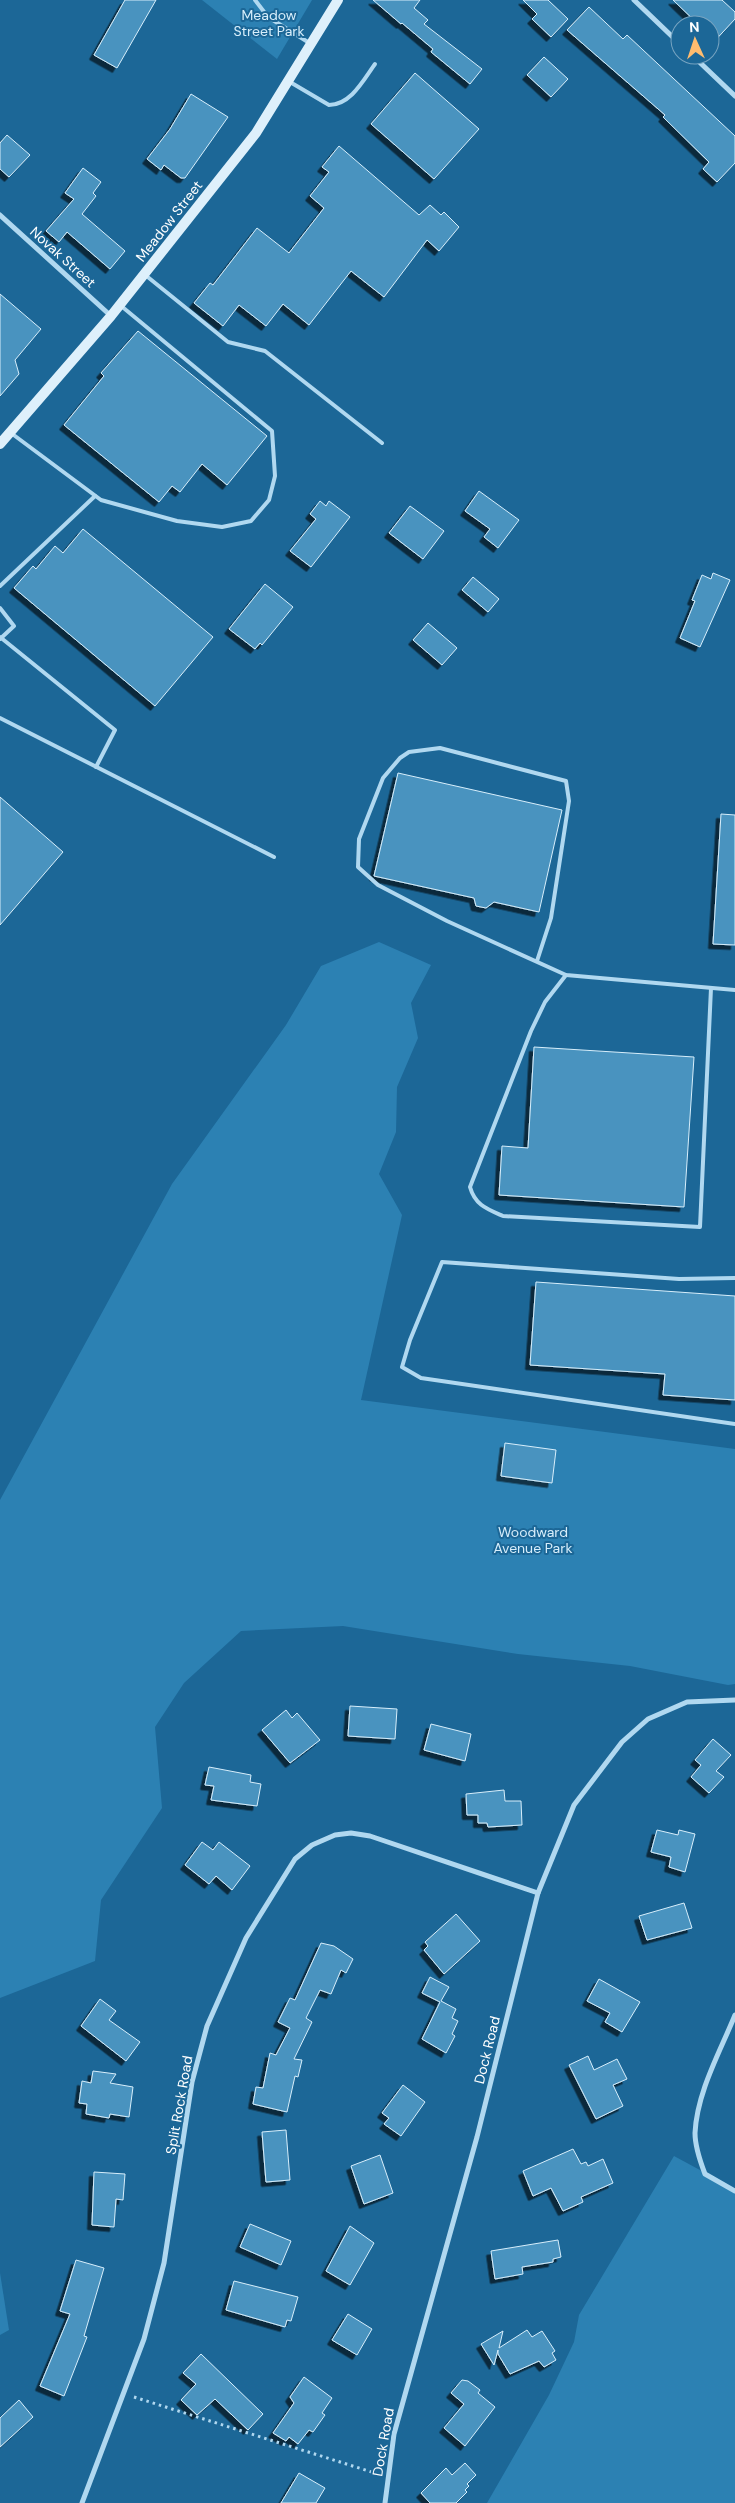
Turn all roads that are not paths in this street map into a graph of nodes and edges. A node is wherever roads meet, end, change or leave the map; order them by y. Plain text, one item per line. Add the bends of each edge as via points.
1 (255, 0) edge
2 (338, 0) edge
3 (634, 0) edge
4 (670, 34) edge
5 (311, 44) junction
6 (375, 64) dead end
7 (702, 65) edge
8 (288, 81) junction
9 (735, 96) edge
10 (0, 215) edge
11 (144, 274) junction
12 (120, 305) junction
13 (112, 316) junction
14 (10, 433) junction
15 (382, 443) dead end
16 (0, 444) edge
17 (95, 496) junction
18 (0, 586) edge
19 (0, 608) edge
20 (1, 638) edge
21 (0, 718) edge
22 (96, 767) junction
23 (274, 858) dead end
24 (537, 961) junction
25 (566, 975) junction
26 (711, 988) junction
27 (735, 990) edge
28 (735, 1278) edge
29 (735, 1424) edge
30 (735, 1700) edge
31 (538, 1893) junction
32 (735, 2015) edge
33 (735, 2191) edge
34 (82, 2503) edge
35 (385, 2503) edge

1 - 5 lane via 268,17
2 - 5 main road, Meadow Street
3 - 4 street
5 - 8 main road, Meadow Street
6 - 8 lane via 350,97 335,105
7 - 9 street
8 - 11 main road, Meadow Street via 256,133
10 - 13 street, Novak Street
11 - 12 main road, Meadow Street
11 - 15 lane via 228,342 265,350
12 - 13 main road, Meadow Street
12 - 17 lane via 272,431 275,476 268,500 251,521 222,527 177,521
13 - 14 main road, Meadow Street
14 - 16 main road, Meadow Street
14 - 17 lane
17 - 18 lane
19 - 20 lane via 14,626
20 - 22 lane via 114,730
21 - 22 lane
22 - 23 lane
24 - 24 lane via 447,921 378,885 358,867 359,839 383,778 409,752 440,748 566,781 569,801 551,918
24 - 25 lane
25 - 26 lane
25 - 26 lane via 544,1002 470,1187 473,1197 482,1206 503,1216 700,1227
26 - 27 lane
28 - 29 lane via 679,1279 442,1262 402,1367 421,1378
30 - 31 street, Dock Road via 687,1702 672,1707 648,1719 622,1742 574,1805
31 - 34 street, Split Rock Road via 360,1834 335,1835 312,1845 295,1859 246,1938 207,2026 192,2082 164,2263 144,2338
31 - 35 street, Dock Road via 477,2137 394,2434
32 - 33 street via 700,2102 695,2134 705,2174

